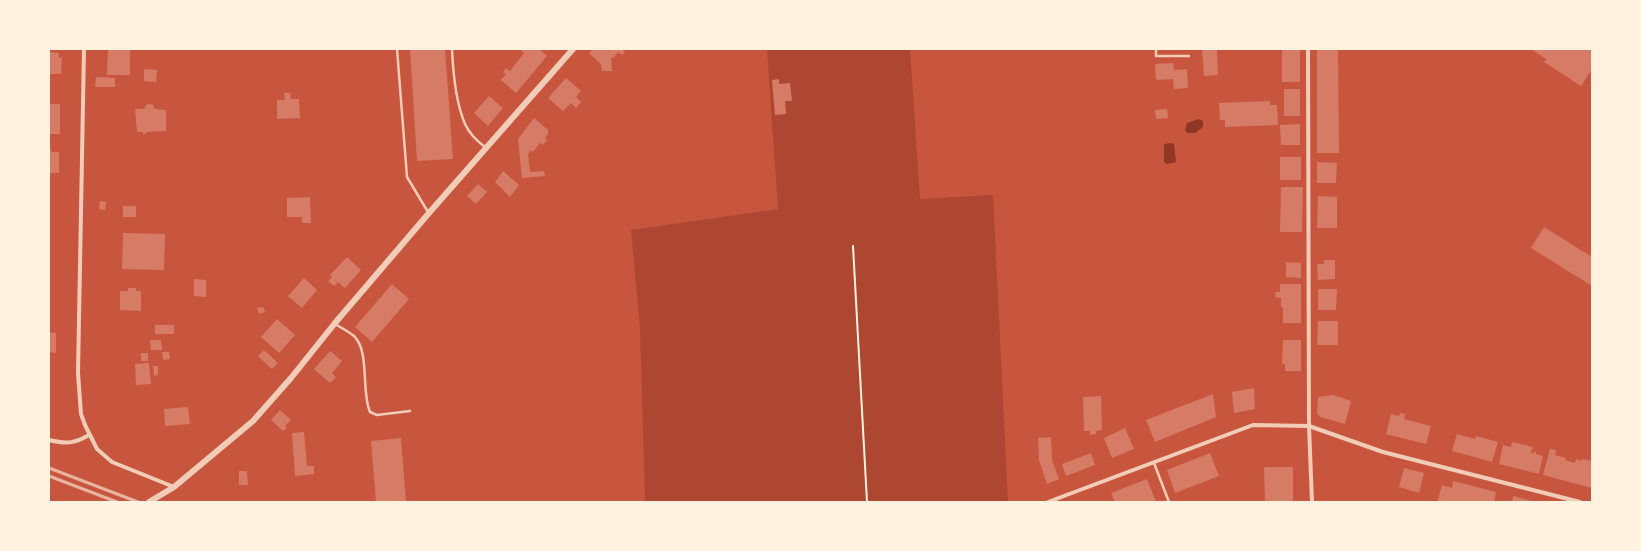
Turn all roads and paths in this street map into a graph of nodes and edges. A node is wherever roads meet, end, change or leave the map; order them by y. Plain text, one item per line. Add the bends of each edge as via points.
1 (84, 49) edge
2 (397, 49) edge
3 (452, 49) edge
4 (573, 49) edge
5 (1156, 49) edge
6 (1308, 49) edge
7 (1189, 56) dead end
8 (487, 148) junction
9 (429, 214) junction
10 (852, 246) dead end
11 (335, 323) junction
12 (410, 411) dead end
13 (1309, 426) junction
14 (89, 435) junction
15 (49, 440) edge
16 (1154, 463) junction
17 (174, 487) junction
18 (149, 502) edge
19 (868, 502) edge
20 (1048, 502) edge
21 (1168, 502) edge
22 (1312, 502) edge
23 (1580, 502) edge

1 - 14 street via 78,373 81,414
2 - 9 lane via 407,177
3 - 8 lane via 458,96 465,124 475,140
4 - 8 street
5 - 7 lane via 1156,56
6 - 13 street
8 - 9 street
9 - 11 street
10 - 19 path
11 - 12 lane via 355,337 359,344 364,361 366,405 370,412 377,415
11 - 17 street via 253,421
13 - 16 street via 1253,425
13 - 22 street
13 - 23 street via 1383,452
14 - 15 street via 77,442
14 - 17 street via 97,449 112,462
16 - 20 street
16 - 21 lane
17 - 18 street

